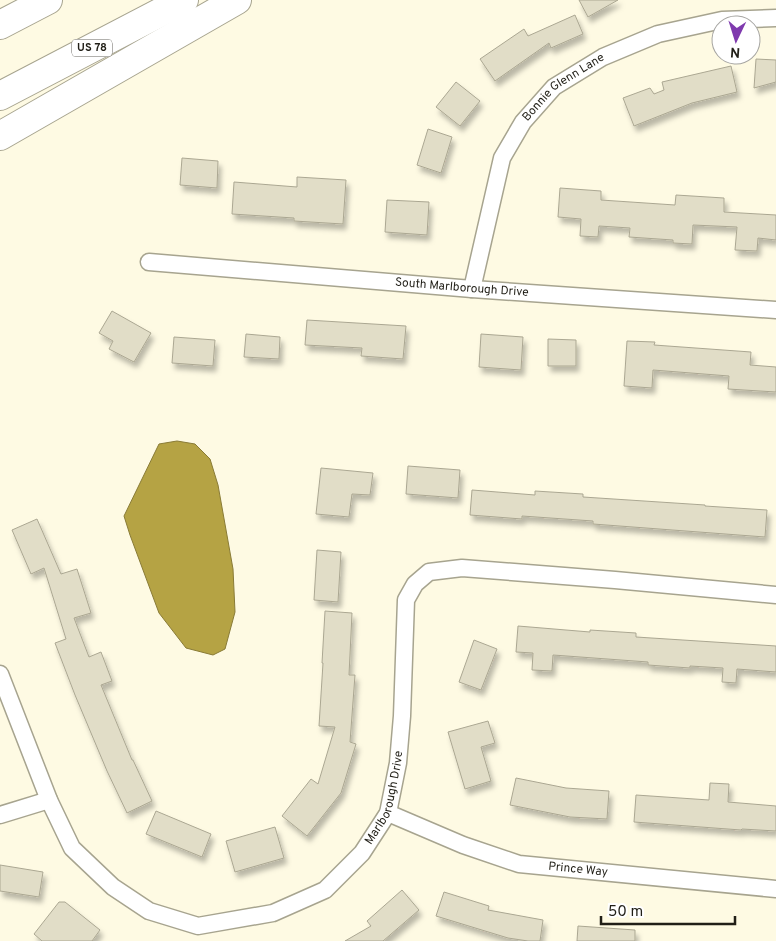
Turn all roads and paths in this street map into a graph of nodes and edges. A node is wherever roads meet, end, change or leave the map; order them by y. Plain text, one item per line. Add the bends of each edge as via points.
1 (48, 0) edge
2 (184, 0) edge
3 (237, 0) edge
4 (776, 18) edge
5 (0, 25) edge
6 (0, 96) edge
7 (0, 136) edge
8 (149, 262) dead end
9 (472, 289) junction
10 (776, 310) edge
11 (776, 595) edge
12 (0, 674) edge
13 (49, 800) junction
14 (388, 813) junction
15 (0, 815) edge
16 (776, 889) edge
17 (197, 933) edge

1 - 5 highway
2 - 6 highway, US 78
3 - 7 highway
4 - 9 street, Bonnie Glenn Lane via 722,20 658,34 603,57 554,87 523,122 502,158
8 - 9 street, South Marlborough Drive
9 - 10 street, South Marlborough Drive
11 - 14 street, Marlborough Drive via 462,568 429,572 406,600 398,764
12 - 13 street, Marlborough Drive
13 - 15 street
13 - 17 street, Marlborough Drive via 72,848 114,887 149,911
14 - 16 street, Prince Way via 463,846 520,864
14 - 17 street, Marlborough Drive via 362,853 325,890 272,913

